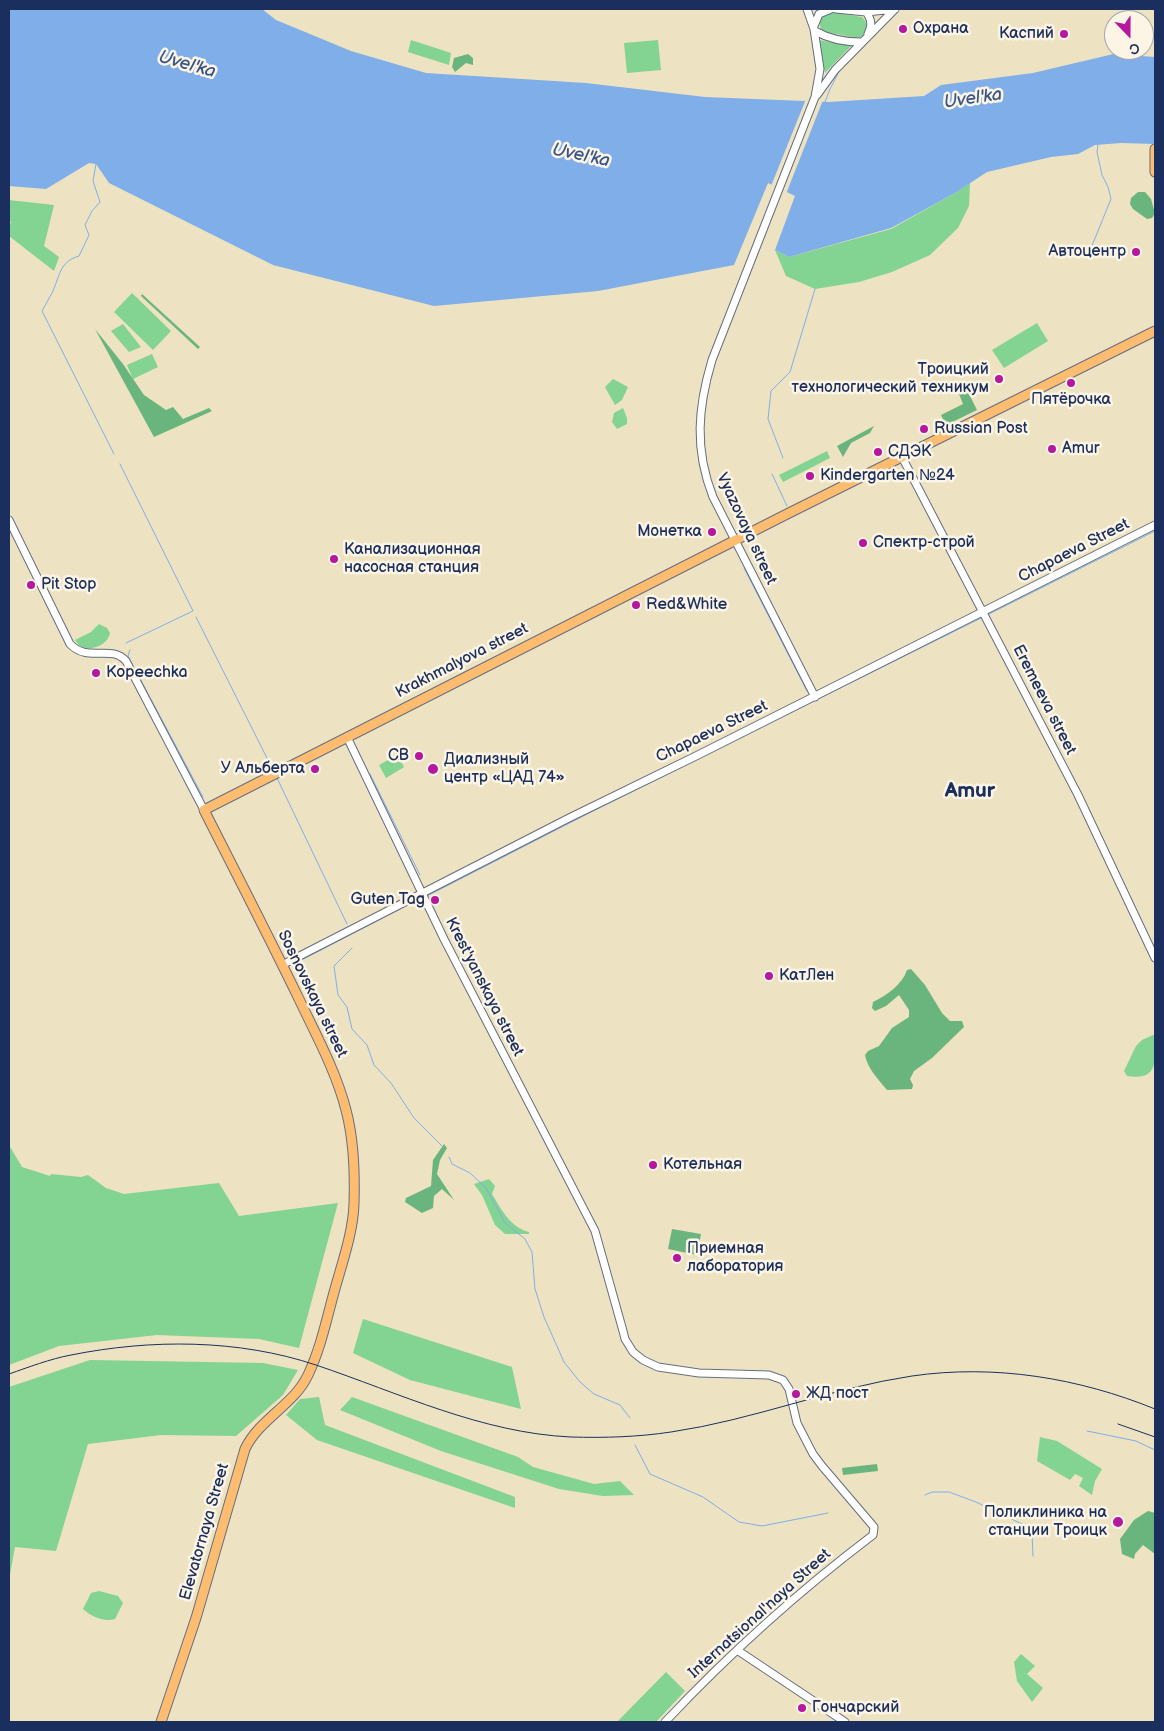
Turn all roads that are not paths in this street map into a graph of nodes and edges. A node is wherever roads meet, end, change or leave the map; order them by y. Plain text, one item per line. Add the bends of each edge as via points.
1 (807, 9) edge
2 (831, 9) edge
3 (836, 9) edge
4 (896, 9) edge
5 (877, 10) edge
6 (866, 12) junction
7 (814, 30) junction
8 (867, 36) junction
9 (861, 42) junction
10 (816, 98) junction
11 (1155, 149) edge
12 (1155, 172) edge
13 (1155, 331) edge
14 (902, 457) junction
15 (9, 520) edge
16 (1155, 526) edge
17 (734, 540) junction
18 (983, 612) junction
19 (815, 697) junction
20 (347, 737) junction
21 (204, 810) junction
22 (422, 894) junction
23 (1155, 958) edge
24 (282, 965) junction
25 (313, 1362) joint
26 (875, 1530) joint
27 (736, 1650) junction
28 (161, 1722) edge
29 (665, 1722) edge
30 (845, 1722) edge

1 - 7 street
2 - 7 street via 819,14
3 - 6 street
4 - 5 street
4 - 8 street
5 - 6 street
6 - 8 street via 871,25
7 - 9 street via 826,37
7 - 10 street via 820,69
8 - 9 street
9 - 10 street via 834,70
10 - 17 street, Vyazovaya street via 712,360 702,400 700,435 704,470
11 - 12 main road
13 - 14 main road
14 - 17 main road
14 - 18 street, Eremeeva street
15 - 21 street, Sosnovskaya street via 70,644 83,653 113,654 128,664
16 - 18 street, Chapaeva Street
17 - 19 street, Vyazovaya street
17 - 20 main road, Krakhmalyova street
18 - 19 street, Chapaeva Street
18 - 23 street, Eremeeva street via 1078,794
19 - 22 street, Chapaeva Street
20 - 21 main road, Krakhmalyova street
20 - 22 street, Krest'yanskaya street
21 - 24 main road, Sosnovskaya street
22 - 24 street, Chapaeva Street
22 - 26 street, Krest'yanskaya street via 595,1231 626,1339 633,1352 648,1364 669,1369 774,1376 783,1380 789,1389 797,1423 813,1454
24 - 25 main road, Sosnovskaya street via 336,1080 353,1151 352,1222
25 - 28 main road, Elevatornaya Street via 296,1393 259,1428 245,1449 196,1618
26 - 27 street, Internatsional'naya Street
27 - 29 street, Internatsional'naya Street
27 - 30 street

